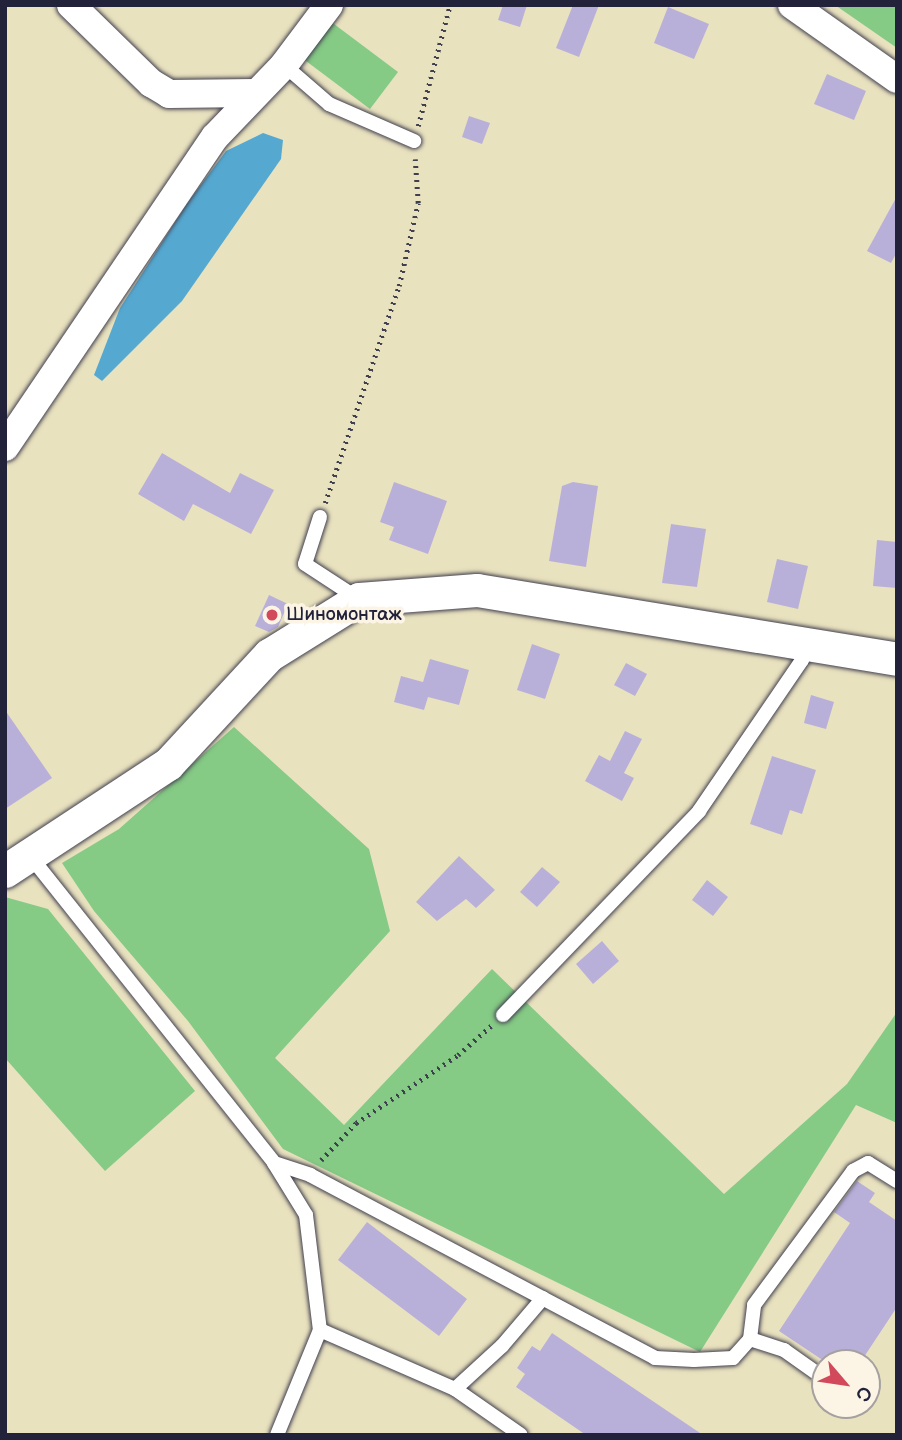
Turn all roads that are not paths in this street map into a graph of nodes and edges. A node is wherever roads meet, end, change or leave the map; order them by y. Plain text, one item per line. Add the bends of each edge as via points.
1 (71, 5) edge
2 (329, 5) edge
3 (792, 5) edge
4 (284, 65) junction
5 (897, 79) edge
6 (255, 93) junction
7 (414, 141) road end
8 (5, 447) edge
9 (320, 517) road end
10 (359, 599) junction
11 (805, 644) junction
12 (897, 659) edge
13 (18, 864) edge
14 (503, 1015) road end
15 (274, 1163) junction
16 (897, 1181) edge
17 (543, 1298) junction
18 (320, 1330) junction
19 (750, 1339) junction
20 (811, 1369) edge
21 (456, 1389) junction
22 (278, 1435) edge
23 (520, 1435) edge

1 - 6 street via 151,83 169,94
2 - 4 street
3 - 5 street
4 - 6 street
4 - 7 lane via 329,104
6 - 8 street via 215,137
9 - 10 lane via 305,564
10 - 11 street via 477,590
10 - 13 street via 269,654 168,764
11 - 12 street
11 - 14 lane via 802,660 699,811
13 - 15 lane
15 - 17 lane via 310,1175
15 - 18 lane via 306,1215
16 - 19 lane via 869,1163 853,1171 754,1304
17 - 19 lane via 655,1358 733,1358
17 - 21 lane via 502,1346
18 - 21 lane
18 - 22 lane
19 - 20 lane via 784,1350
21 - 23 lane

